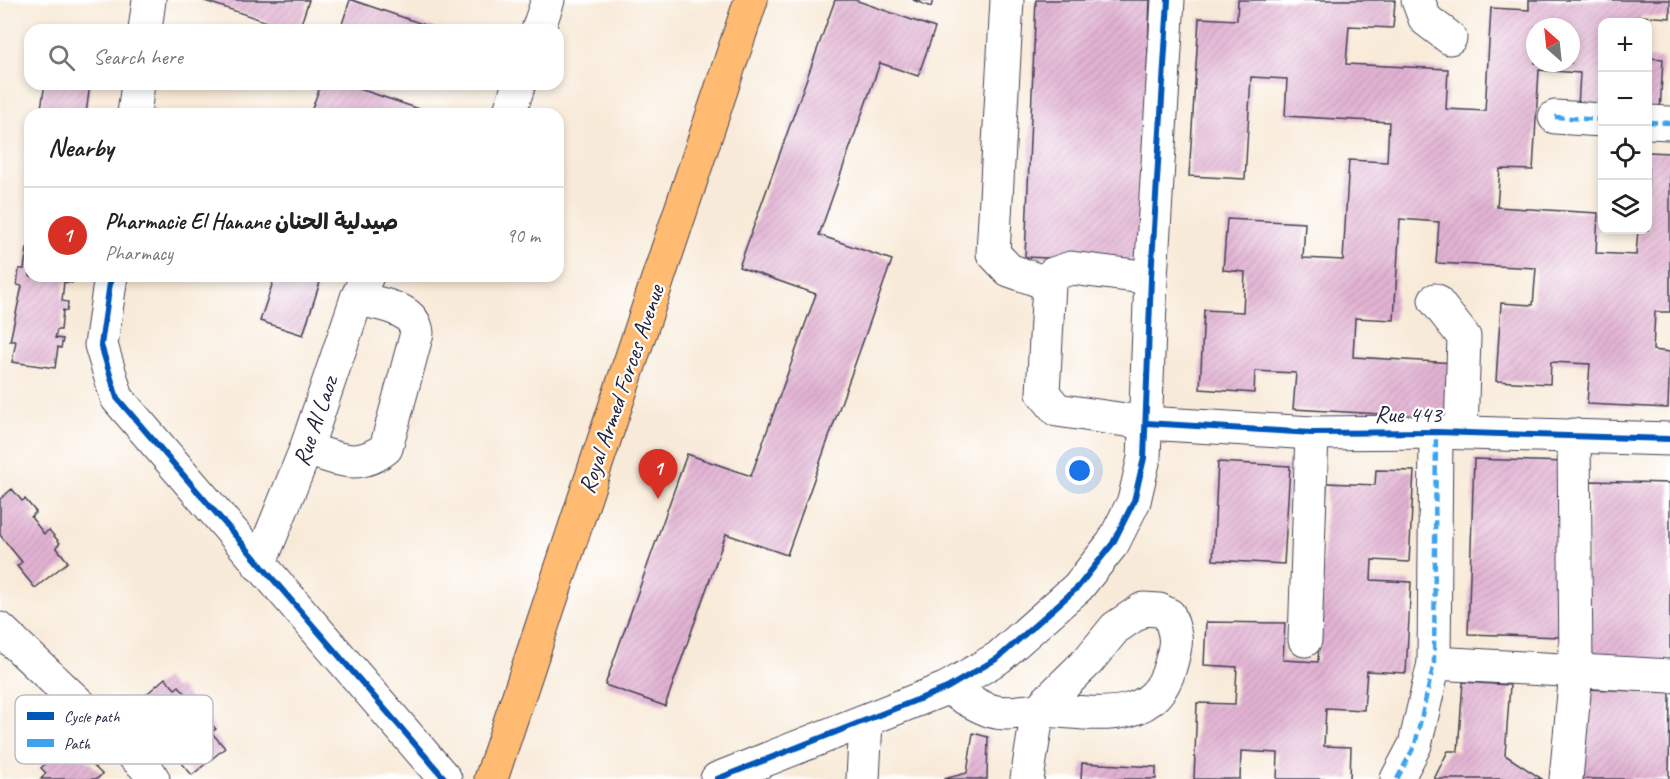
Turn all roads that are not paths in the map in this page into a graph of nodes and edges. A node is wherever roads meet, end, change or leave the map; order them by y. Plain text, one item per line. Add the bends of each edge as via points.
1 (149, 0) edge
2 (548, 0) edge
3 (751, 0) edge
4 (1007, 0) edge
5 (1168, 0) edge
6 (1418, 0) edge
7 (146, 24) edge
8 (540, 24) edge
9 (1450, 38) dead end
10 (517, 90) edge
11 (511, 108) edge
12 (1555, 117) dead end
13 (1598, 120) edge
14 (1652, 122) edge
15 (1670, 123) edge
16 (1151, 278) junction
17 (110, 282) edge
18 (1049, 284) junction
19 (362, 287) edge
20 (1435, 300) dead end
21 (1146, 423) junction
22 (1448, 432) junction
23 (1312, 433) junction
24 (1574, 435) junction
25 (1670, 439) edge
26 (306, 449) junction
27 (259, 565) junction
28 (0, 629) edge
29 (1305, 640) dead end
30 (1434, 663) junction
31 (1576, 672) junction
32 (1670, 676) edge
33 (947, 688) junction
34 (65, 695) edge
35 (866, 721) junction
36 (132, 764) edge
37 (143, 775) edge
38 (445, 779) edge
39 (491, 779) edge
40 (717, 779) edge
41 (863, 779) edge
42 (1027, 779) edge
43 (1397, 779) edge
44 (1566, 779) edge

1 - 7 street
2 - 8 street
3 - 39 main road, Royal Armed Forces Avenue
4 - 18 street via 993,253 1009,270
5 - 16 street
6 - 9 street via 1425,19
10 - 11 street
12 - 13 street
14 - 15 street
16 - 18 street via 1071,268 1053,274
16 - 21 street
17 - 27 street via 101,345 117,398
18 - 21 street, Rue 443 via 1043,393 1049,402 1057,410
19 - 26 street, Rue Al Laoz
19 - 26 street via 407,313 417,326 386,448 356,463
20 - 22 street via 1464,337
21 - 23 street, Rue 443
21 - 33 street via 1144,458 1134,501 1113,543 1078,586 1035,627 998,658
22 - 23 street, Rue 443
22 - 24 street, Rue 443
22 - 30 street
23 - 29 street
24 - 25 street, Rue 443
24 - 31 street
26 - 27 street, Rue Al Laoz
27 - 38 street
28 - 34 street
30 - 31 street
30 - 43 street via 1415,745
31 - 32 street
31 - 44 street
33 - 35 street
33 - 42 street via 992,711 1038,710
35 - 40 street
35 - 41 street
36 - 37 street

